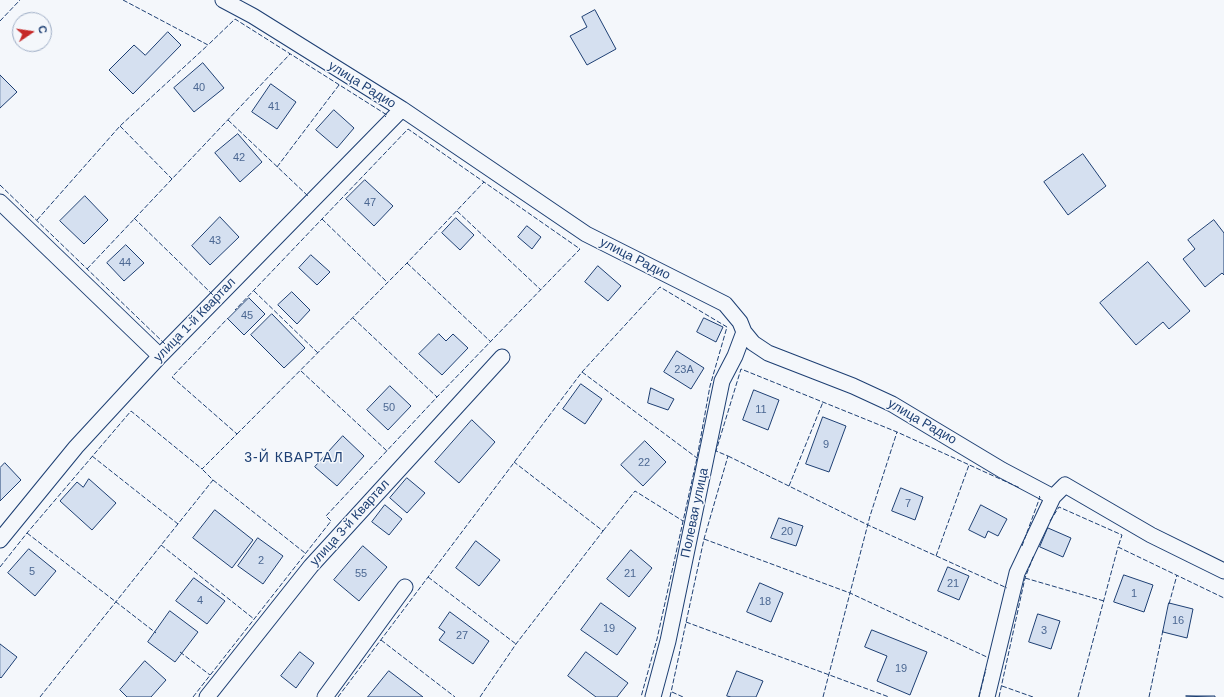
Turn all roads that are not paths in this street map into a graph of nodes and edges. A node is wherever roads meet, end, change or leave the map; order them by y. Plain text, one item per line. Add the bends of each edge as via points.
1 (223, 0) edge
2 (402, 109) junction
3 (0, 202) edge
4 (744, 332) junction
5 (160, 356) junction
6 (502, 357) dead end
7 (1053, 497) junction
8 (0, 540) edge
9 (1224, 571) edge
10 (405, 587) dead end
11 (207, 697) edge
12 (325, 697) edge
13 (653, 697) edge
14 (987, 697) edge

1 - 2 street, улица Радио
2 - 4 street, улица Радио via 586,234 725,304 740,322
2 - 5 street, улица 1-й Квартал
3 - 5 street
4 - 7 street, улица Радио via 753,343 768,353 892,404 1002,470
4 - 13 street, Полевая улица via 722,381 668,641
5 - 8 street, улица 1-й Квартал via 76,446
6 - 11 street, улица 3-й Квартал via 311,566
7 - 9 street via 1065,485 1152,535
7 - 14 street via 1018,573
10 - 12 street

